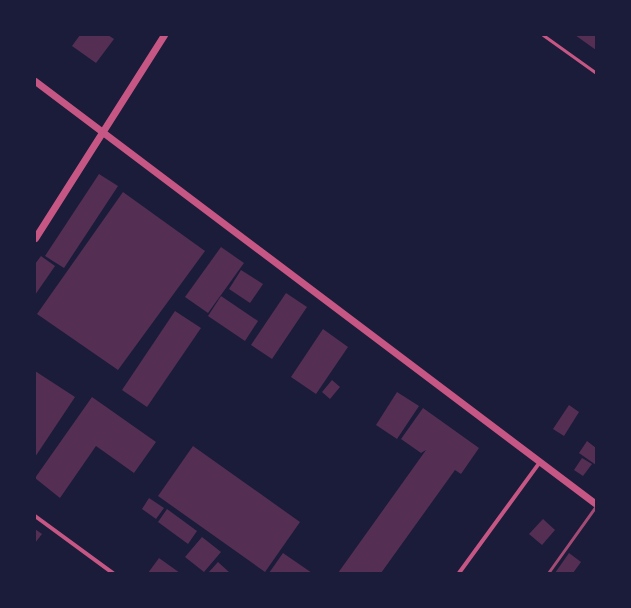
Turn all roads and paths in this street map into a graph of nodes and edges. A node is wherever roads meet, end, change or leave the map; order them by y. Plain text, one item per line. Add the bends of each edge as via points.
1 (164, 35) edge
2 (543, 35) edge
3 (596, 74) edge
4 (35, 81) edge
5 (104, 133) junction
6 (35, 238) edge
7 (540, 462) junction
8 (596, 504) edge
9 (35, 516) edge
10 (113, 573) edge
11 (458, 573) edge

1 - 5 street via 117,105
2 - 3 lane
4 - 5 street
5 - 6 street
5 - 7 street
7 - 8 street
7 - 11 street
9 - 10 street

